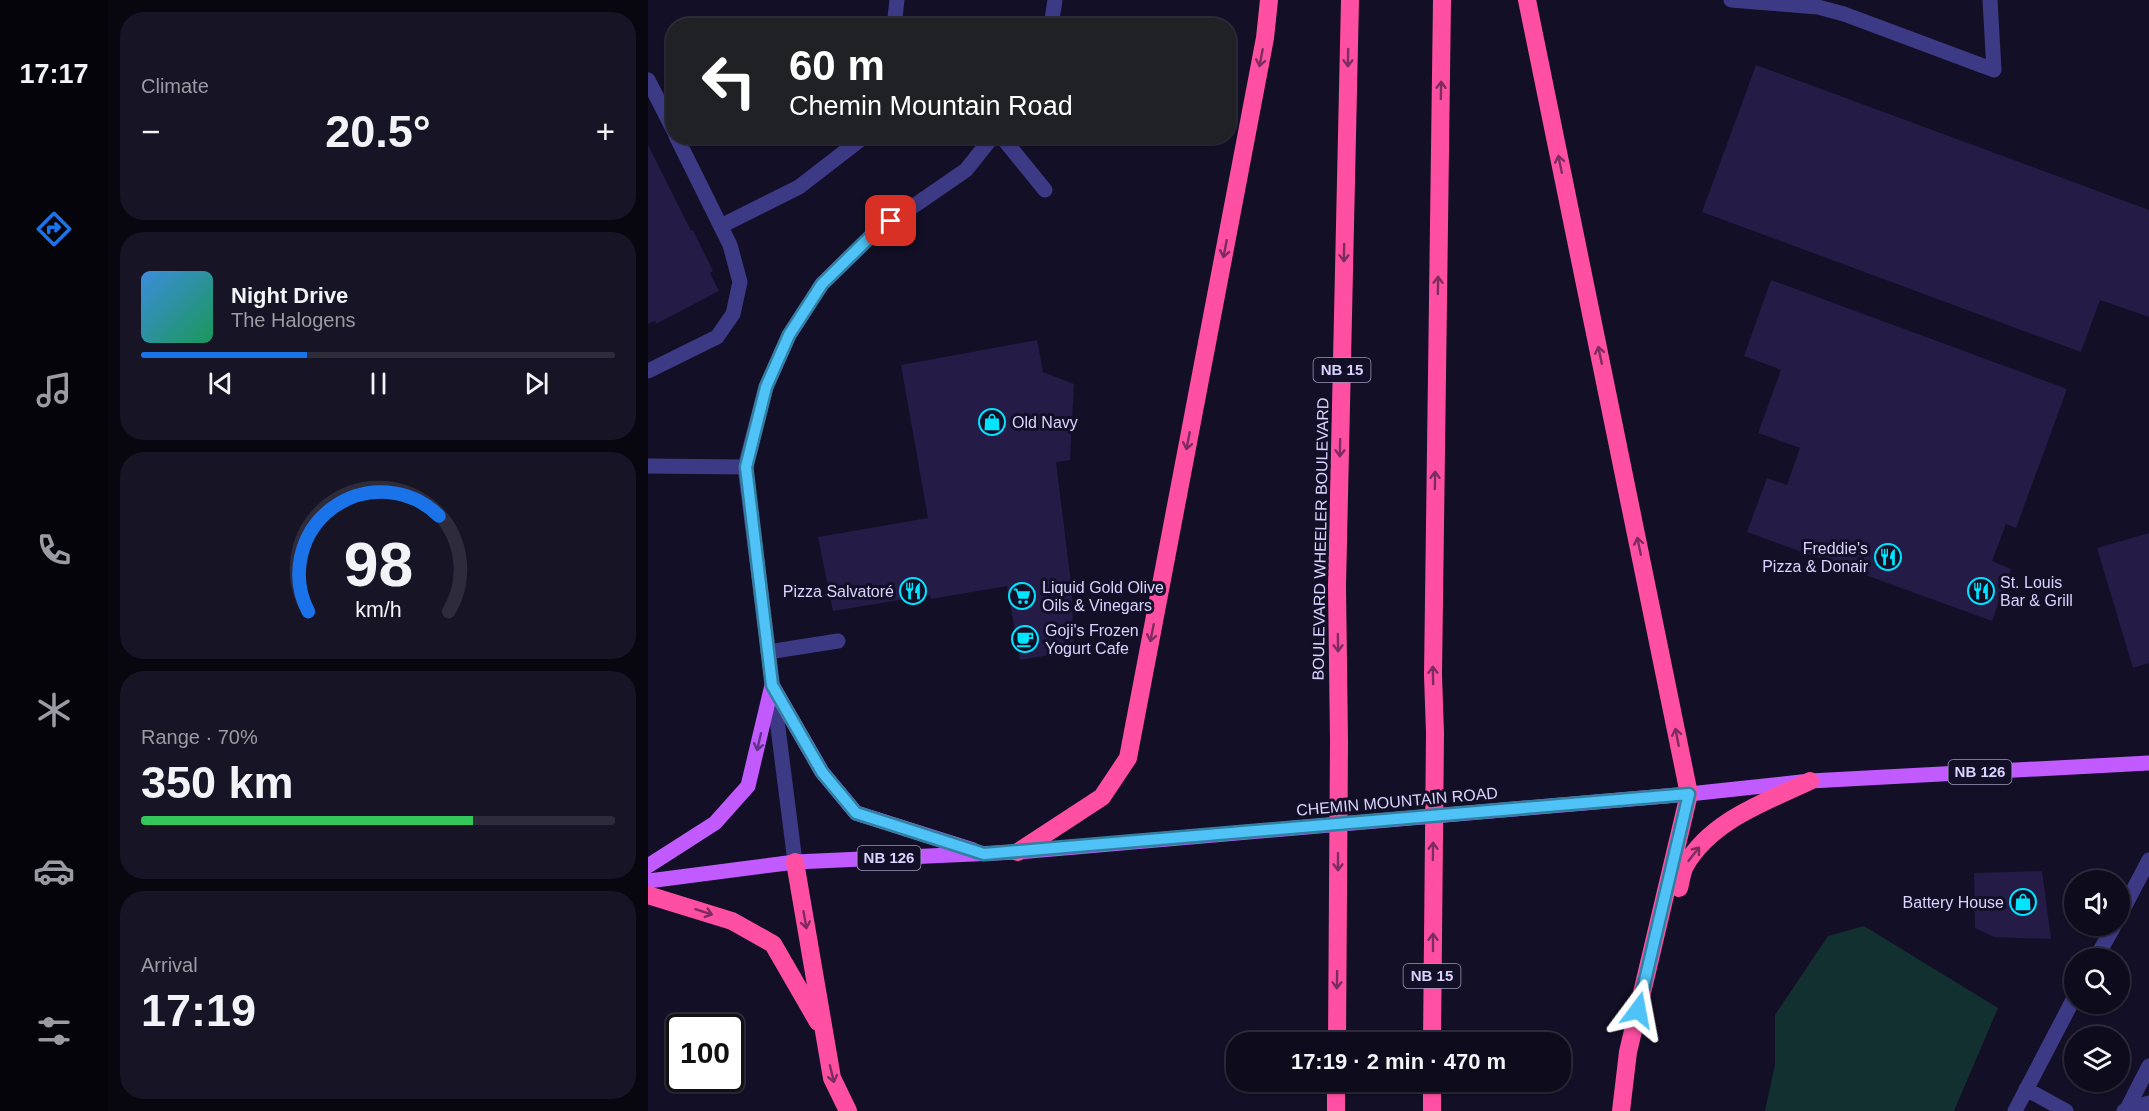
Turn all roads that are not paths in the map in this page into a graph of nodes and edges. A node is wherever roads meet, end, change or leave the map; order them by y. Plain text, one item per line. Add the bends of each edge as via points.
1 (897, 0) edge
2 (1055, 0) edge
3 (1269, 0) edge
4 (1350, 0) edge
5 (1442, 0) edge
6 (1527, 0) edge
7 (1731, 0) edge
8 (1990, 0) edge
9 (1844, 7) edge
10 (895, 18) edge
11 (1052, 18) edge
12 (648, 80) edge
13 (666, 115) edge
14 (680, 144) edge
15 (855, 144) edge
16 (987, 144) edge
17 (1008, 144) edge
18 (1045, 190) dead end
19 (721, 226) junction
20 (648, 371) edge
21 (648, 466) edge
22 (746, 467) junction
23 (838, 641) dead end
24 (768, 652) junction
25 (772, 685) junction
26 (2149, 763) edge
27 (1810, 781) junction
28 (1689, 794) junction
29 (1018, 852) junction
30 (984, 854) junction
31 (2149, 860) edge
32 (795, 862) junction
33 (648, 866) edge
34 (648, 881) edge
35 (648, 895) edge
36 (2130, 896) edge
37 (2066, 1014) edge
38 (1337, 1032) edge
39 (1432, 1032) edge
40 (825, 1034) junction
41 (2149, 1066) edge
42 (2026, 1089) junction
43 (1336, 1092) edge
44 (1432, 1092) edge
45 (2149, 1103) edge
46 (848, 1111) edge
47 (1336, 1111) edge
48 (1432, 1111) edge
49 (1622, 1111) edge
50 (2015, 1111) edge
51 (2066, 1111) edge
52 (2125, 1111) edge

1 - 10 street
2 - 11 street
3 -> 29 highway via 1265,38 1128,758 1102,797
4 -> 38 highway, BOULEVARD WHEELER BOULEVARD / NB 15 via 1337,586
39 -> 5 highway, NB 15 via 1432,675
28 -> 6 highway
7 - 9 street
8 - 9 street via 1994,70
12 - 13 street
14 - 19 street
15 - 19 street via 799,187
16 - 22 street via 966,170 873,234 822,284 789,335 766,387
17 - 18 street
19 - 20 street via 740,282 734,314 717,337
21 - 22 street
22 - 24 street
23 - 24 street
24 - 25 street
25 - 30 main road via 822,772 856,813
25 - 32 street
25 -> 33 main road via 748,786 715,823
26 - 27 main road, CHEMIN MOUNTAIN ROAD / NB 126
27 - 28 main road, CHEMIN MOUNTAIN ROAD / NB 126
49 -> 27 highway via 1684,867 1730,819
28 - 29 main road, CHEMIN MOUNTAIN ROAD / NB 126
28 - 49 highway via 1628,1052
29 - 30 main road, CHEMIN MOUNTAIN ROAD / NB 126
30 - 32 main road, CHEMIN MOUNTAIN ROAD / NB 126
31 - 36 street
32 - 34 main road, CHEMIN MOUNTAIN ROAD / NB 126
32 -> 40 highway
35 -> 40 highway via 732,921 773,944
37 - 42 street
40 -> 46 highway via 832,1078
41 - 52 street
42 - 50 street
42 - 51 street
43 - 47 highway
44 - 48 highway
45 - 52 street

